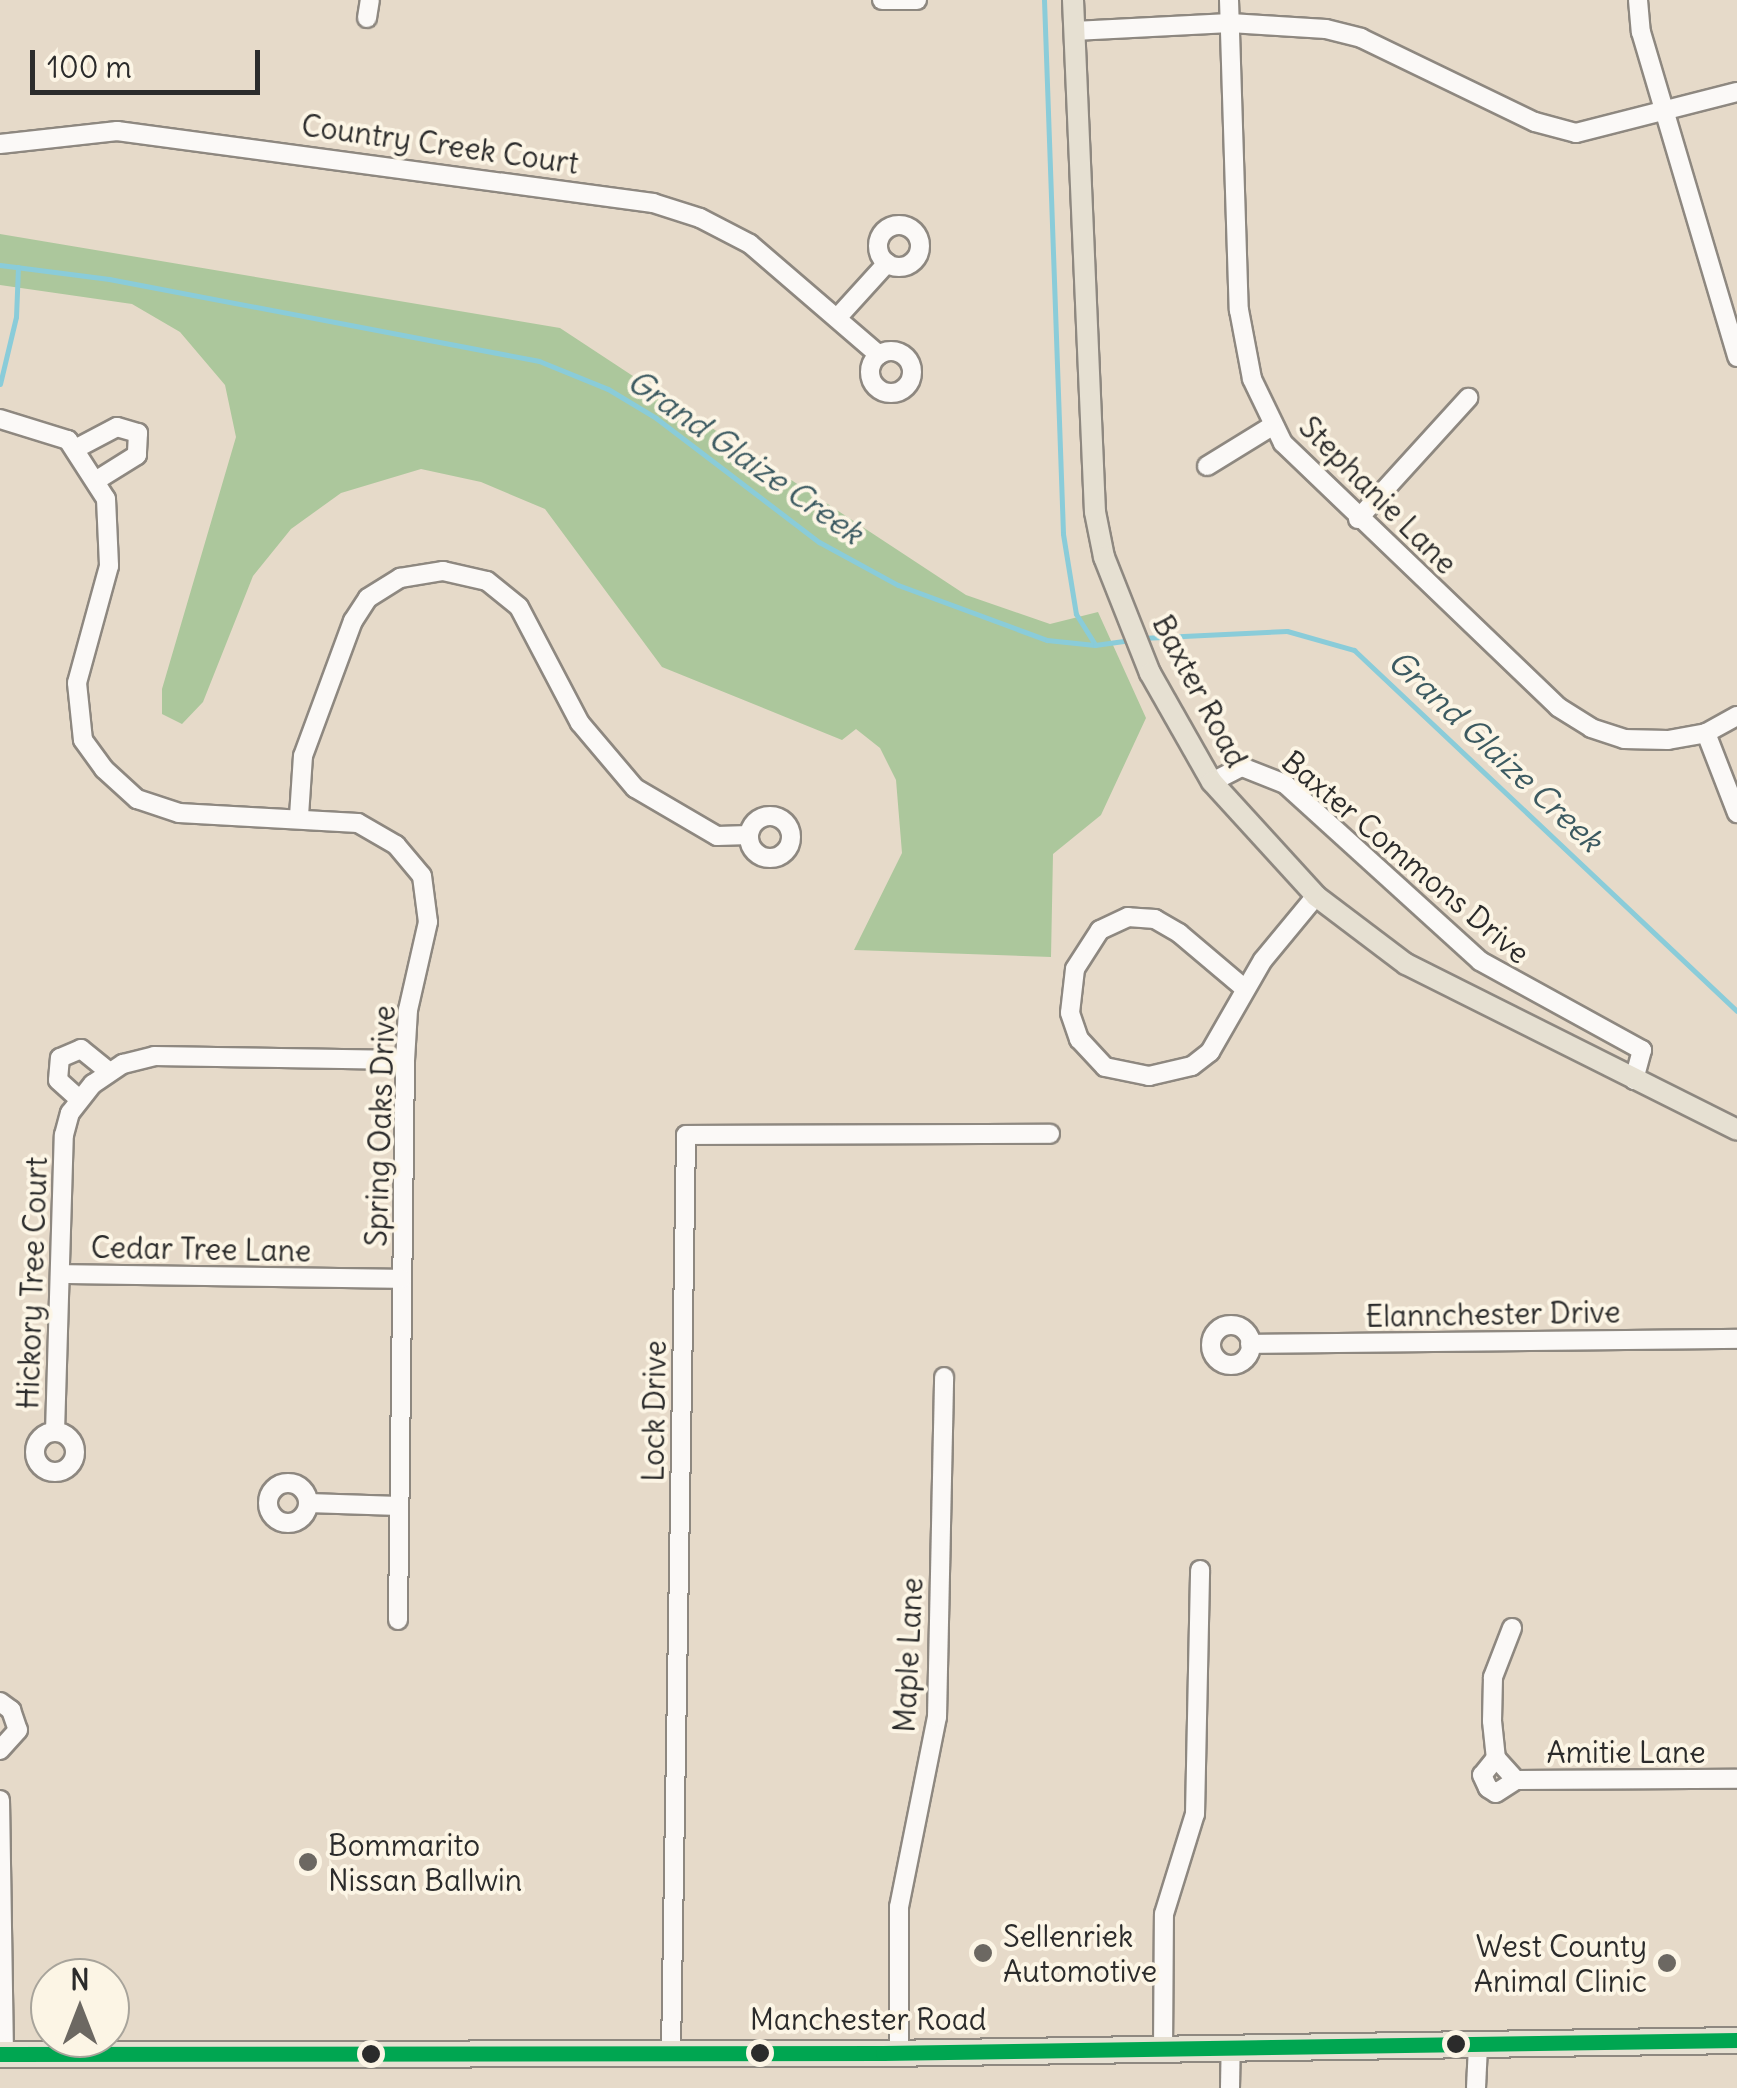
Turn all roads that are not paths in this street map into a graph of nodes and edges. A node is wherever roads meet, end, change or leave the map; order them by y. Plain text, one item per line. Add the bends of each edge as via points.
1 (885, 0) edge
2 (916, 0) edge
3 (1073, 0) edge
4 (1229, 0) edge
5 (1638, 0) edge
6 (1230, 23) junction
7 (1074, 30) junction
8 (1737, 92) edge
9 (1664, 114) junction
10 (0, 144) edge
11 (887, 263) dead end
12 (838, 317) junction
13 (879, 355) dead end
14 (1737, 357) edge
15 (1468, 398) dead end
16 (0, 419) edge
17 (1272, 426) junction
18 (76, 448) junction
19 (1207, 466) dead end
20 (97, 480) junction
21 (1358, 519) junction
22 (1737, 716) edge
23 (1706, 732) junction
24 (1212, 782) junction
25 (1737, 812) edge
26 (299, 816) junction
27 (749, 835) dead end
28 (1316, 896) junction
29 (1244, 988) junction
30 (405, 1060) junction
31 (108, 1071) junction
32 (1634, 1080) junction
33 (78, 1100) junction
34 (1737, 1130) edge
35 (1050, 1134) dead end
36 (60, 1274) junction
37 (402, 1280) junction
38 (1737, 1340) edge
39 (1250, 1344) dead end
40 (944, 1377) dead end
41 (56, 1432) dead end
42 (308, 1503) dead end
43 (399, 1506) junction
44 (1200, 1570) dead end
45 (398, 1620) dead end
46 (1512, 1628) dead end
47 (0, 1702) edge
48 (0, 1750) edge
49 (1737, 1779) edge
50 (0, 1800) edge
51 (1737, 2040) edge
52 (1478, 2046) junction
53 (1231, 2049) junction
54 (1163, 2050) junction
55 (671, 2052) junction
56 (899, 2052) junction
57 (2, 2054) edge
58 (1230, 2088) edge
59 (1476, 2088) edge

1 - 2 street
3 - 7 main road, Baxter Road
4 - 6 street, Stephanie Lane
5 - 9 street
6 - 7 street
6 - 9 street via 1308,26 1360,38 1555,128 1599,130
6 - 17 street, Stephanie Lane via 1239,310 1252,379
7 - 24 main road, Baxter Road via 1096,512 1120,601 1150,673
8 - 9 street
9 - 14 street
10 - 12 street, Country Creek Court via 116,131 624,196 718,226
11 - 12 street
12 - 13 street, Country Creek Court
15 - 21 street
16 - 18 street via 53,431
17 - 19 street
17 - 21 street, Stephanie Lane
18 - 20 street, Spring Oaks Drive
18 - 20 street via 117,428 138,433 136,456
20 - 26 street, Spring Oaks Drive via 112,528 104,589 76,683 78,723 91,753 120,786 156,808 204,816
21 - 23 street, Stephanie Lane via 1558,707 1590,728 1644,740
22 - 23 street, Stephanie Lane
23 - 25 street
24 - 28 main road, Baxter Road
24 - 32 street, Baxter Commons Drive via 1242,767 1284,784 1480,961 1642,1050
26 - 27 street via 303,756 354,621 368,598 400,578 443,571 487,581 519,607 580,723 635,788 716,836
26 - 30 street, Spring Oaks Drive via 378,832 422,876 428,922
28 - 29 street
28 - 32 main road, Baxter Road via 1406,964
29 - 29 street via 1179,933 1155,919 1128,917 1100,930 1074,969 1070,1013 1079,1039 1105,1067 1174,1074 1210,1052
30 - 31 street via 154,1056
30 - 37 street, Spring Oaks Drive
31 - 33 street
31 - 33 street via 81,1049 60,1058 58,1080
32 - 34 main road, Baxter Road
33 - 36 street, Hickory Tree Court via 64,1135
35 - 55 street, Lock Drive via 686,1135
36 - 37 street, Cedar Tree Lane
36 - 41 street, Hickory Tree Court
37 - 43 street, Spring Oaks Drive
38 - 39 street, Elannchester Drive
40 - 56 street, Maple Lane via 937,1717 899,1906
42 - 43 street
43 - 45 street, Spring Oaks Drive
44 - 54 street via 1195,1814 1164,1914
46 - 49 street, Amitie Lane via 1493,1677 1496,1758 1516,1780
47 - 48 street via 18,1730
50 - 57 street
51 - 52 highway, Manchester Road
52 - 53 highway, Manchester Road
52 - 59 street
53 - 54 highway, Manchester Road
53 - 58 street
54 - 56 highway, Manchester Road
55 - 56 highway, Manchester Road
55 - 57 highway, Manchester Road

